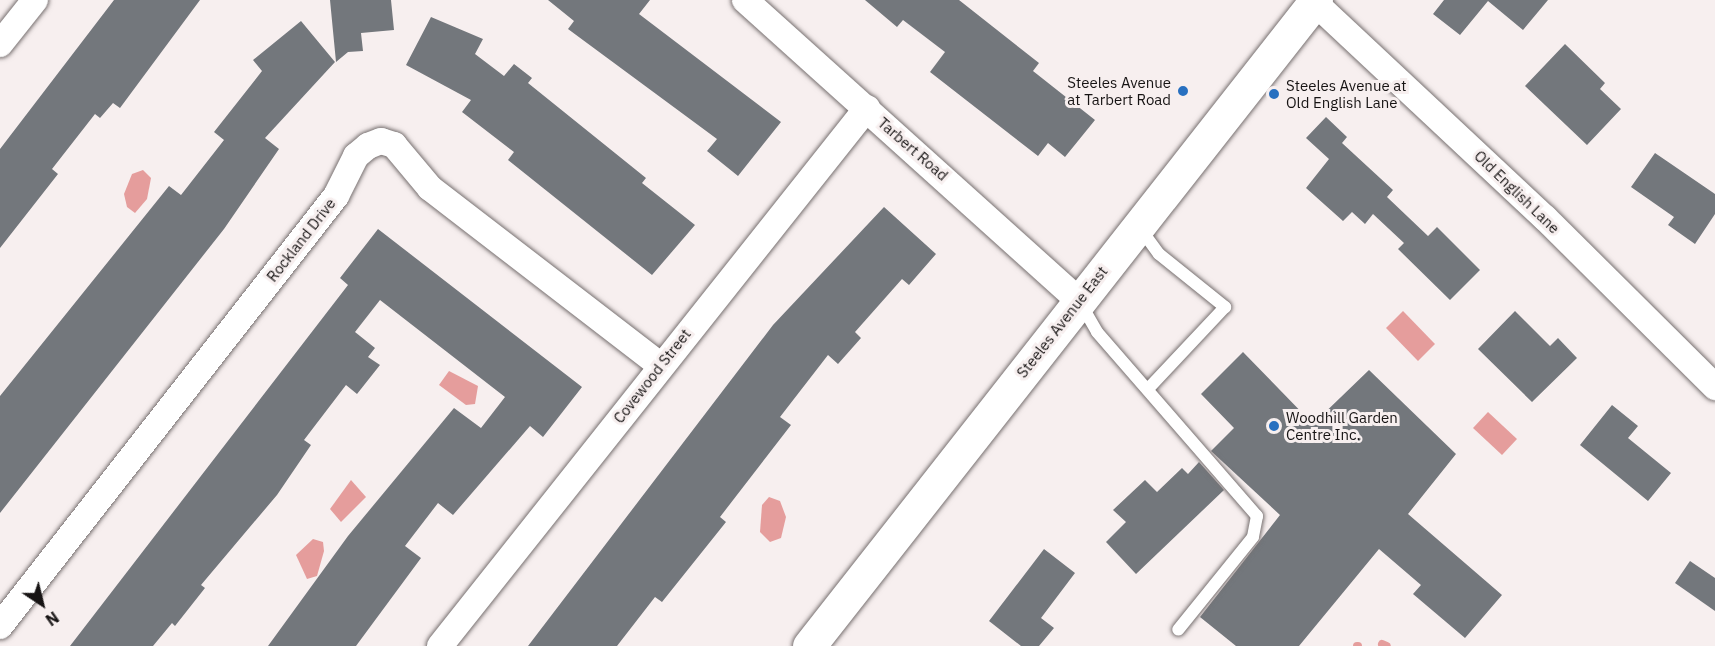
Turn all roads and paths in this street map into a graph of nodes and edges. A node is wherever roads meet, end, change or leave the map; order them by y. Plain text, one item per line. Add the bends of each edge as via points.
1 (34, 0) edge
2 (745, 0) edge
3 (1311, 0) edge
4 (0, 44) edge
5 (867, 108) junction
6 (1137, 225) junction
7 (1078, 300) junction
8 (660, 365) junction
9 (1150, 387) junction
10 (1715, 387) edge
11 (0, 626) edge
12 (1178, 630) dead end
13 (440, 646) edge
14 (809, 646) edge

1 - 4 street
2 - 5 street, Tarbert Road
3 - 6 main road, Steeles Avenue East
3 - 10 street, Old English Lane via 1536,210
5 - 7 street, Tarbert Road
5 - 8 street, Covewood Street
6 - 7 main road, Steeles Avenue East
6 - 9 lane via 1159,254 1225,307
7 - 9 lane via 1097,332
7 - 14 main road, Steeles Avenue East
8 - 11 street, Rockland Drive via 430,188 394,145 381,141 368,146 356,156 336,196
8 - 13 street, Covewood Street
9 - 12 lane via 1257,516 1253,537

